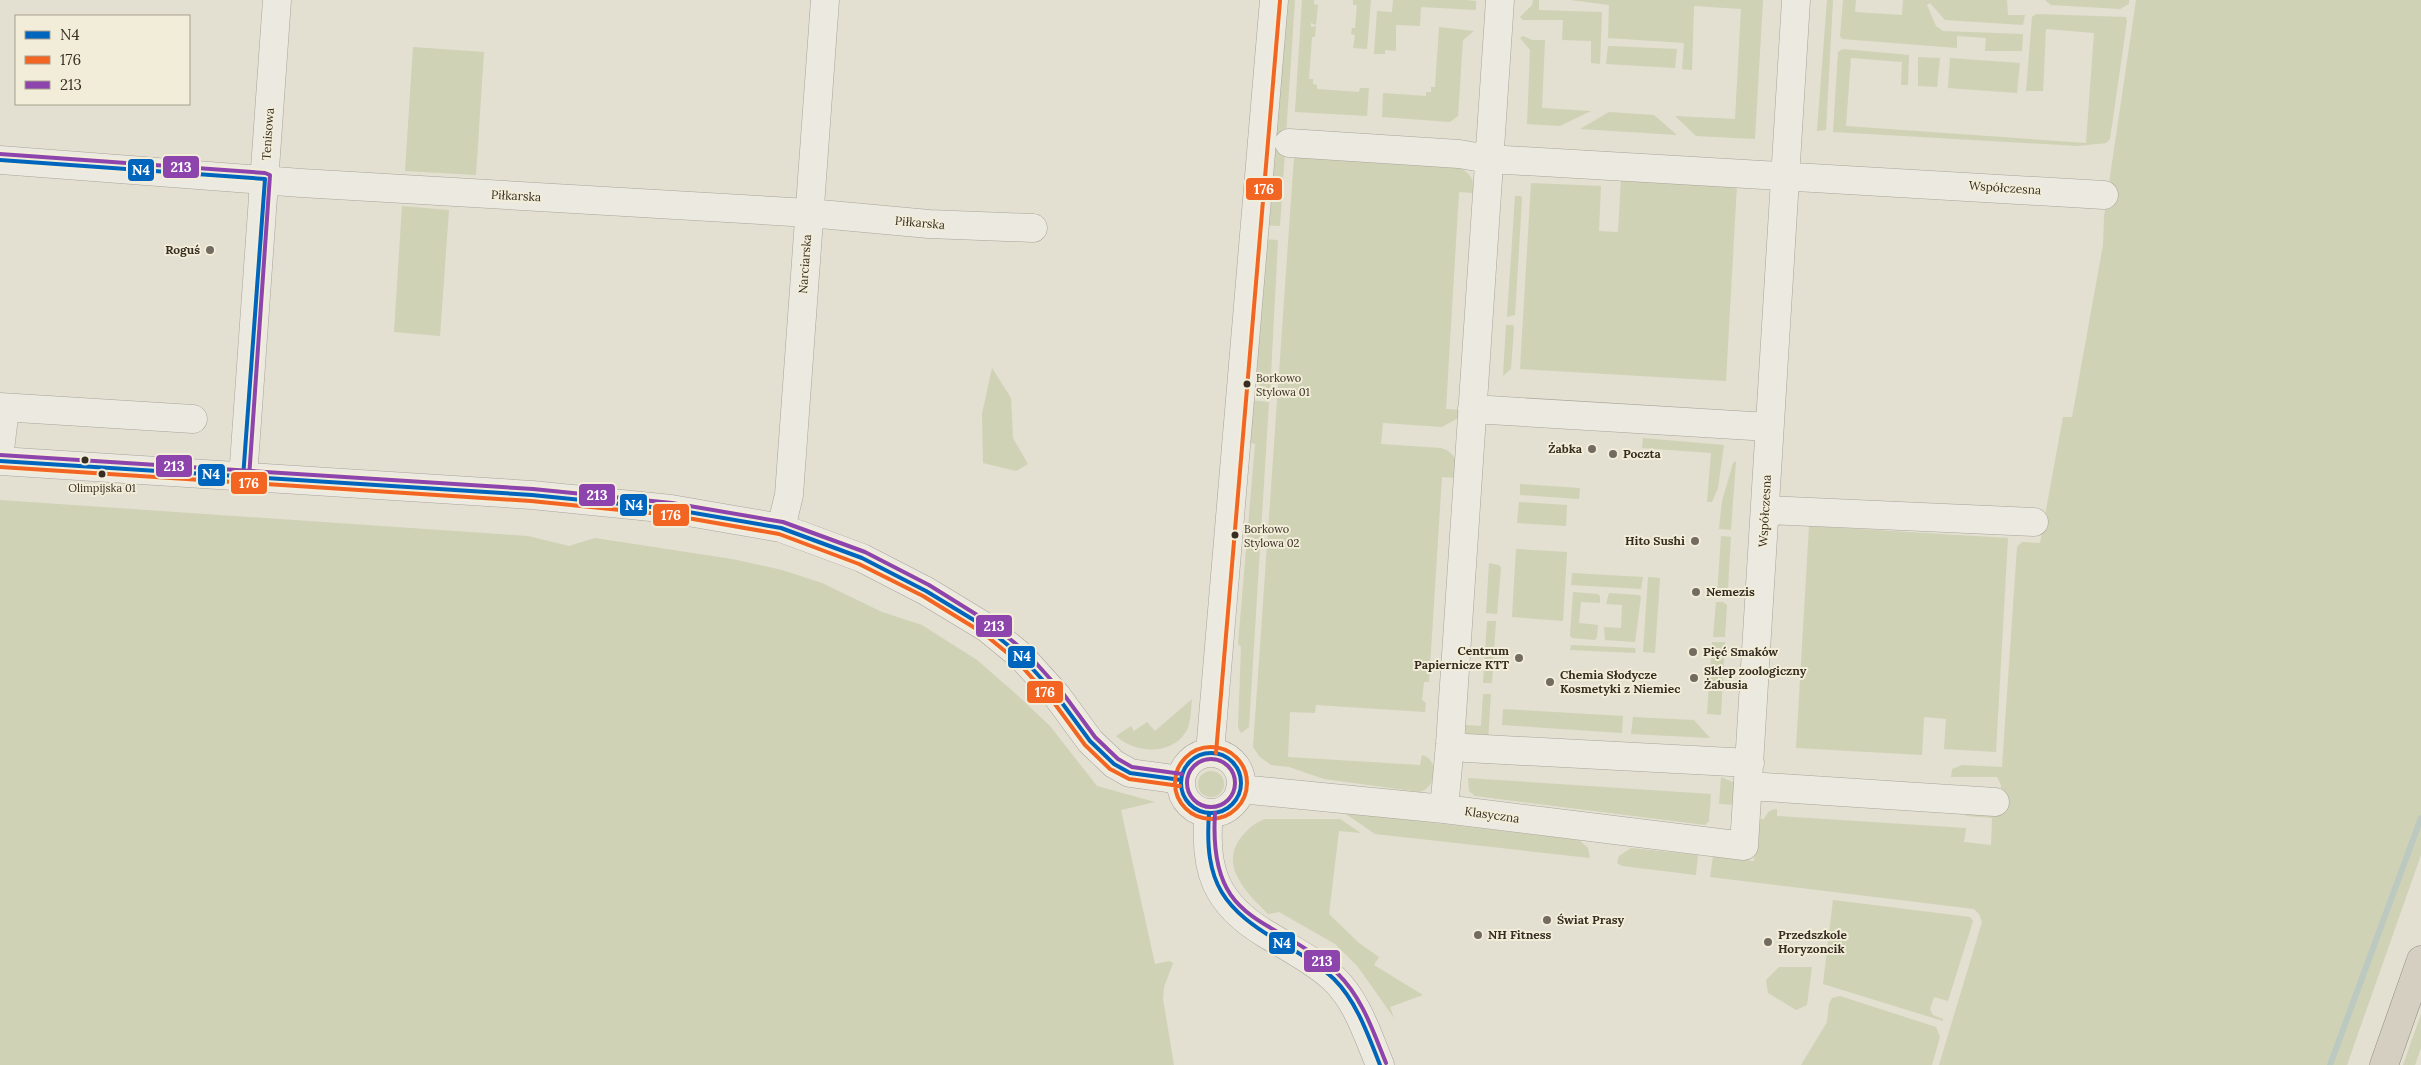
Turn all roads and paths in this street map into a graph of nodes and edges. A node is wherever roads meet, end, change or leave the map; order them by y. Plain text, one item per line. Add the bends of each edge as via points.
1 (277, 0) edge
2 (825, 0) edge
3 (1274, 0) edge
4 (1500, 0) edge
5 (1796, 0) edge
6 (1289, 143) dead end
7 (1489, 159) junction
8 (0, 160) edge
9 (1786, 176) junction
10 (265, 179) junction
11 (2104, 195) dead end
12 (809, 213) junction
13 (1032, 228) dead end
14 (3, 407) edge
15 (1472, 409) junction
16 (193, 419) dead end
17 (1769, 428) junction
18 (0, 450) edge
19 (0, 461) edge
20 (243, 478) junction
21 (1766, 510) junction
22 (2034, 522) dead end
23 (781, 528) junction
24 (1450, 744) junction
25 (1210, 752) junction
26 (1749, 775) junction
27 (1180, 780) junction
28 (1240, 789) junction
29 (1995, 802) dead end
30 (1444, 809) junction
31 (1209, 813) junction
32 (1744, 846) joint
33 (2421, 960) edge
34 (1380, 1065) edge
35 (2384, 1065) edge

1 - 10 street, Tenisowa
2 - 12 street, Narciarska
3 - 25 street
4 - 7 street
5 - 9 street, Współczesna
6 - 7 street via 1459,154
7 - 9 street
7 - 15 street
8 - 10 street, Piłkarska
9 - 11 street, Współczesna
9 - 17 street, Współczesna
10 - 12 street, Piłkarska
10 - 20 street, Tenisowa
12 - 13 street, Piłkarska via 929,224
12 - 23 street, Narciarska via 789,495
14 - 16 street
14 - 18 street
15 - 17 street
15 - 24 street
17 - 21 street, Współczesna
19 - 20 street
20 - 23 street via 532,495 671,509
21 - 22 street
21 - 26 street, Współczesna
23 - 27 street via 862,558 987,628 1021,656 1058,696 1090,741 1114,764 1130,773
24 - 26 street
24 - 30 street
25 - 27 street via 1190,761
25 - 28 street via 1223,755 1234,763 1240,775
26 - 29 street
26 - 32 street, Współczesna
27 - 31 street via 1188,802
28 - 30 street, Klasyczna
28 - 31 street via 1229,806 1220,812
30 - 32 street, Klasyczna
31 - 34 street via 1207,848 1213,878 1230,908 1335,979 1354,1007
33 - 35 highway

